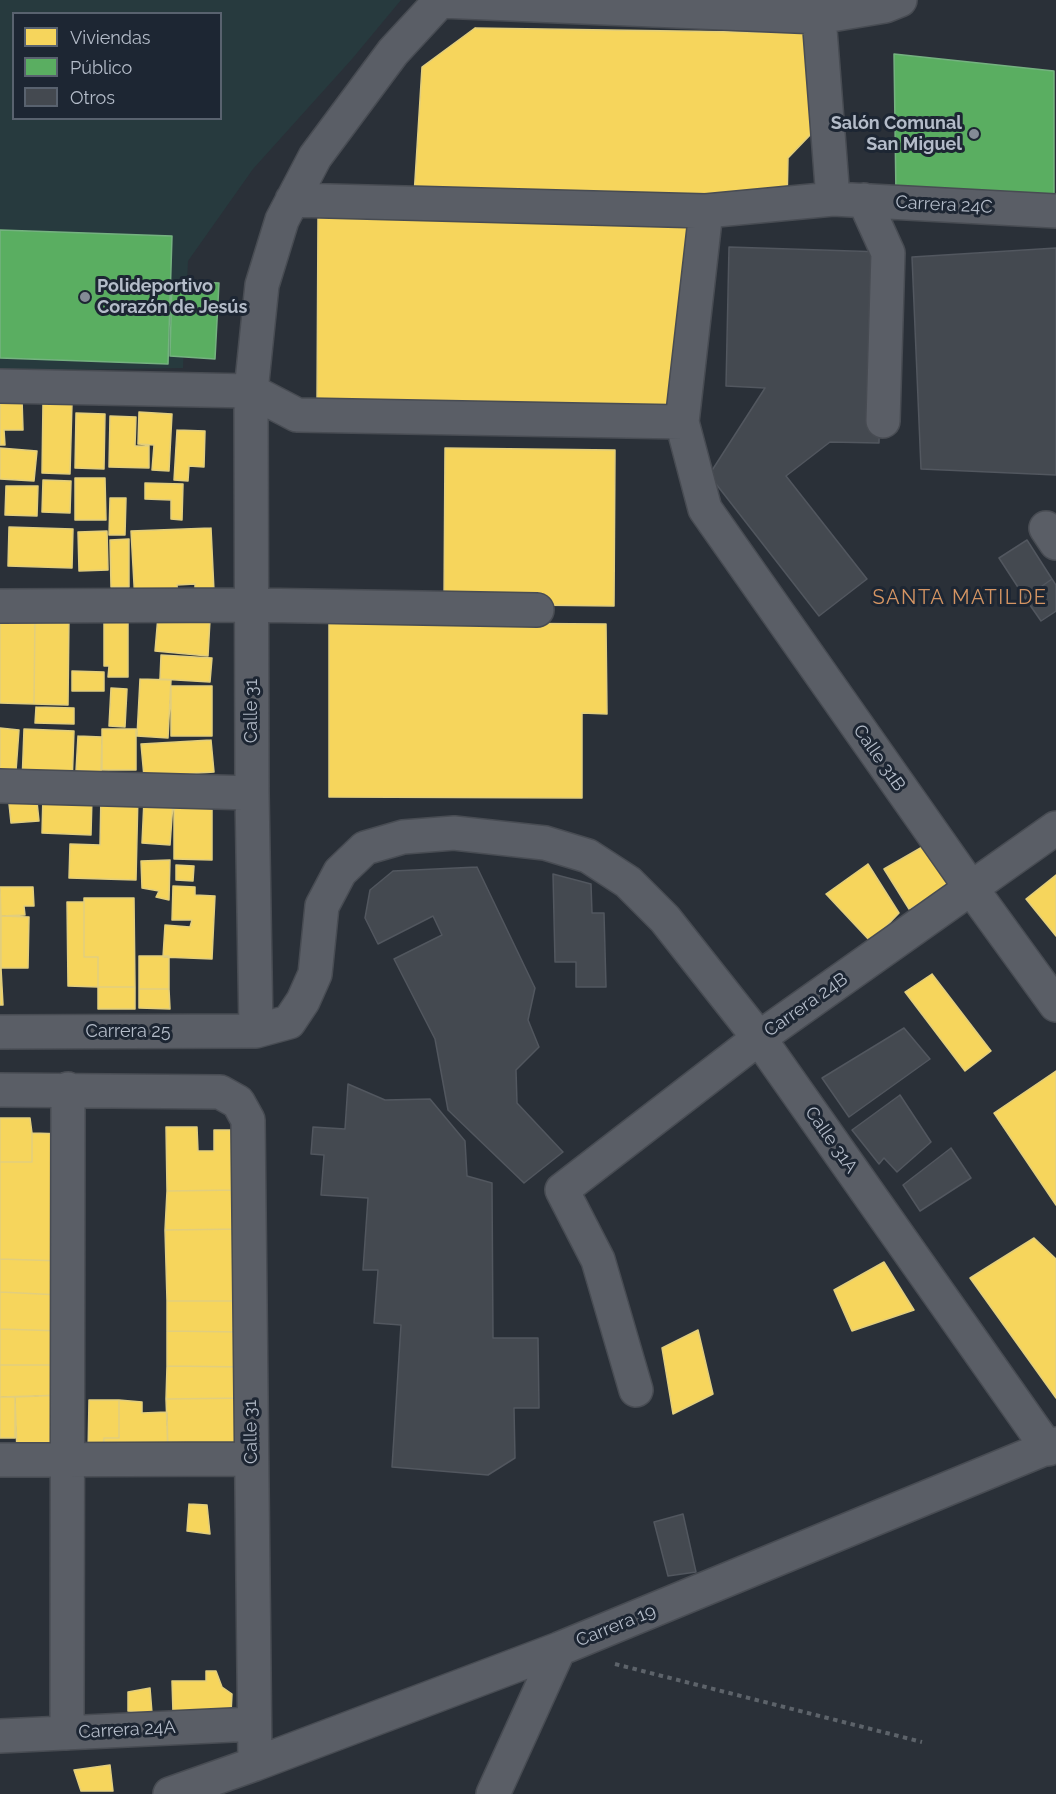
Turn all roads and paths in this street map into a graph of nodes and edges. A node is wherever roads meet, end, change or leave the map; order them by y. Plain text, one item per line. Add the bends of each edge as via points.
1 (441, 0) edge
2 (900, 0) edge
3 (816, 8) edge
4 (292, 200) junction
5 (848, 200) junction
6 (706, 211) junction
7 (1056, 211) edge
8 (0, 386) edge
9 (251, 391) junction
10 (883, 421) dead end
11 (682, 422) junction
12 (252, 605) junction
13 (0, 606) edge
14 (537, 610) dead end
15 (0, 786) edge
16 (252, 793) junction
17 (1056, 828) edge
18 (588, 856) joint
19 (971, 888) junction
20 (1056, 1005) edge
21 (256, 1031) junction
22 (0, 1032) edge
23 (759, 1038) junction
24 (68, 1089) junction
25 (0, 1090) edge
26 (636, 1390) dead end
27 (1052, 1446) edge
28 (68, 1460) junction
29 (251, 1460) junction
30 (0, 1461) edge
31 (559, 1649) junction
32 (254, 1724) junction
33 (67, 1733) junction
34 (0, 1736) edge
35 (922, 1742) dead end
36 (255, 1764) junction
37 (170, 1794) edge
38 (493, 1794) edge

1 - 3 street
1 - 4 street, Calle 31 via 360,94 315,157
2 - 3 street via 885,6
3 - 5 street
4 - 6 street, Carrera 24C
4 - 9 street, Calle 31 via 262,285
5 - 6 street, Carrera 24C
5 - 7 street, Carrera 24C
5 - 10 street via 888,254
6 - 11 street
8 - 9 street
9 - 11 street via 297,416
9 - 12 street, Calle 31
11 - 19 street, Calle 31B via 705,509
12 - 13 street
12 - 14 street
12 - 16 street, Calle 31
15 - 16 street
16 - 21 street, Calle 31
17 - 19 street, Carrera 24B
18 - 21 street, Carrera 25 via 545,843 454,833 403,837 364,848 339,872 322,906 315,974 303,1001 289,1022
18 - 23 street, Calle 31A via 628,882 665,919
19 - 20 street, Calle 31B
19 - 23 street, Carrera 24B
21 - 22 street, Carrera 25
23 - 26 street, Carrera 24B via 562,1190 598,1260
23 - 27 street, Calle 31A
24 - 25 street
24 - 28 street
24 - 29 street, Calle 31 via 220,1092 238,1102 248,1120
27 - 31 street, Carrera 19
28 - 29 street
28 - 30 street
28 - 33 street
29 - 32 street, Calle 31
31 - 35 path
31 - 36 street, Carrera 19
31 - 38 street
32 - 33 street, Carrera 24A
32 - 36 street, Calle 31
33 - 34 street, Carrera 24A
36 - 37 street, Carrera 19

